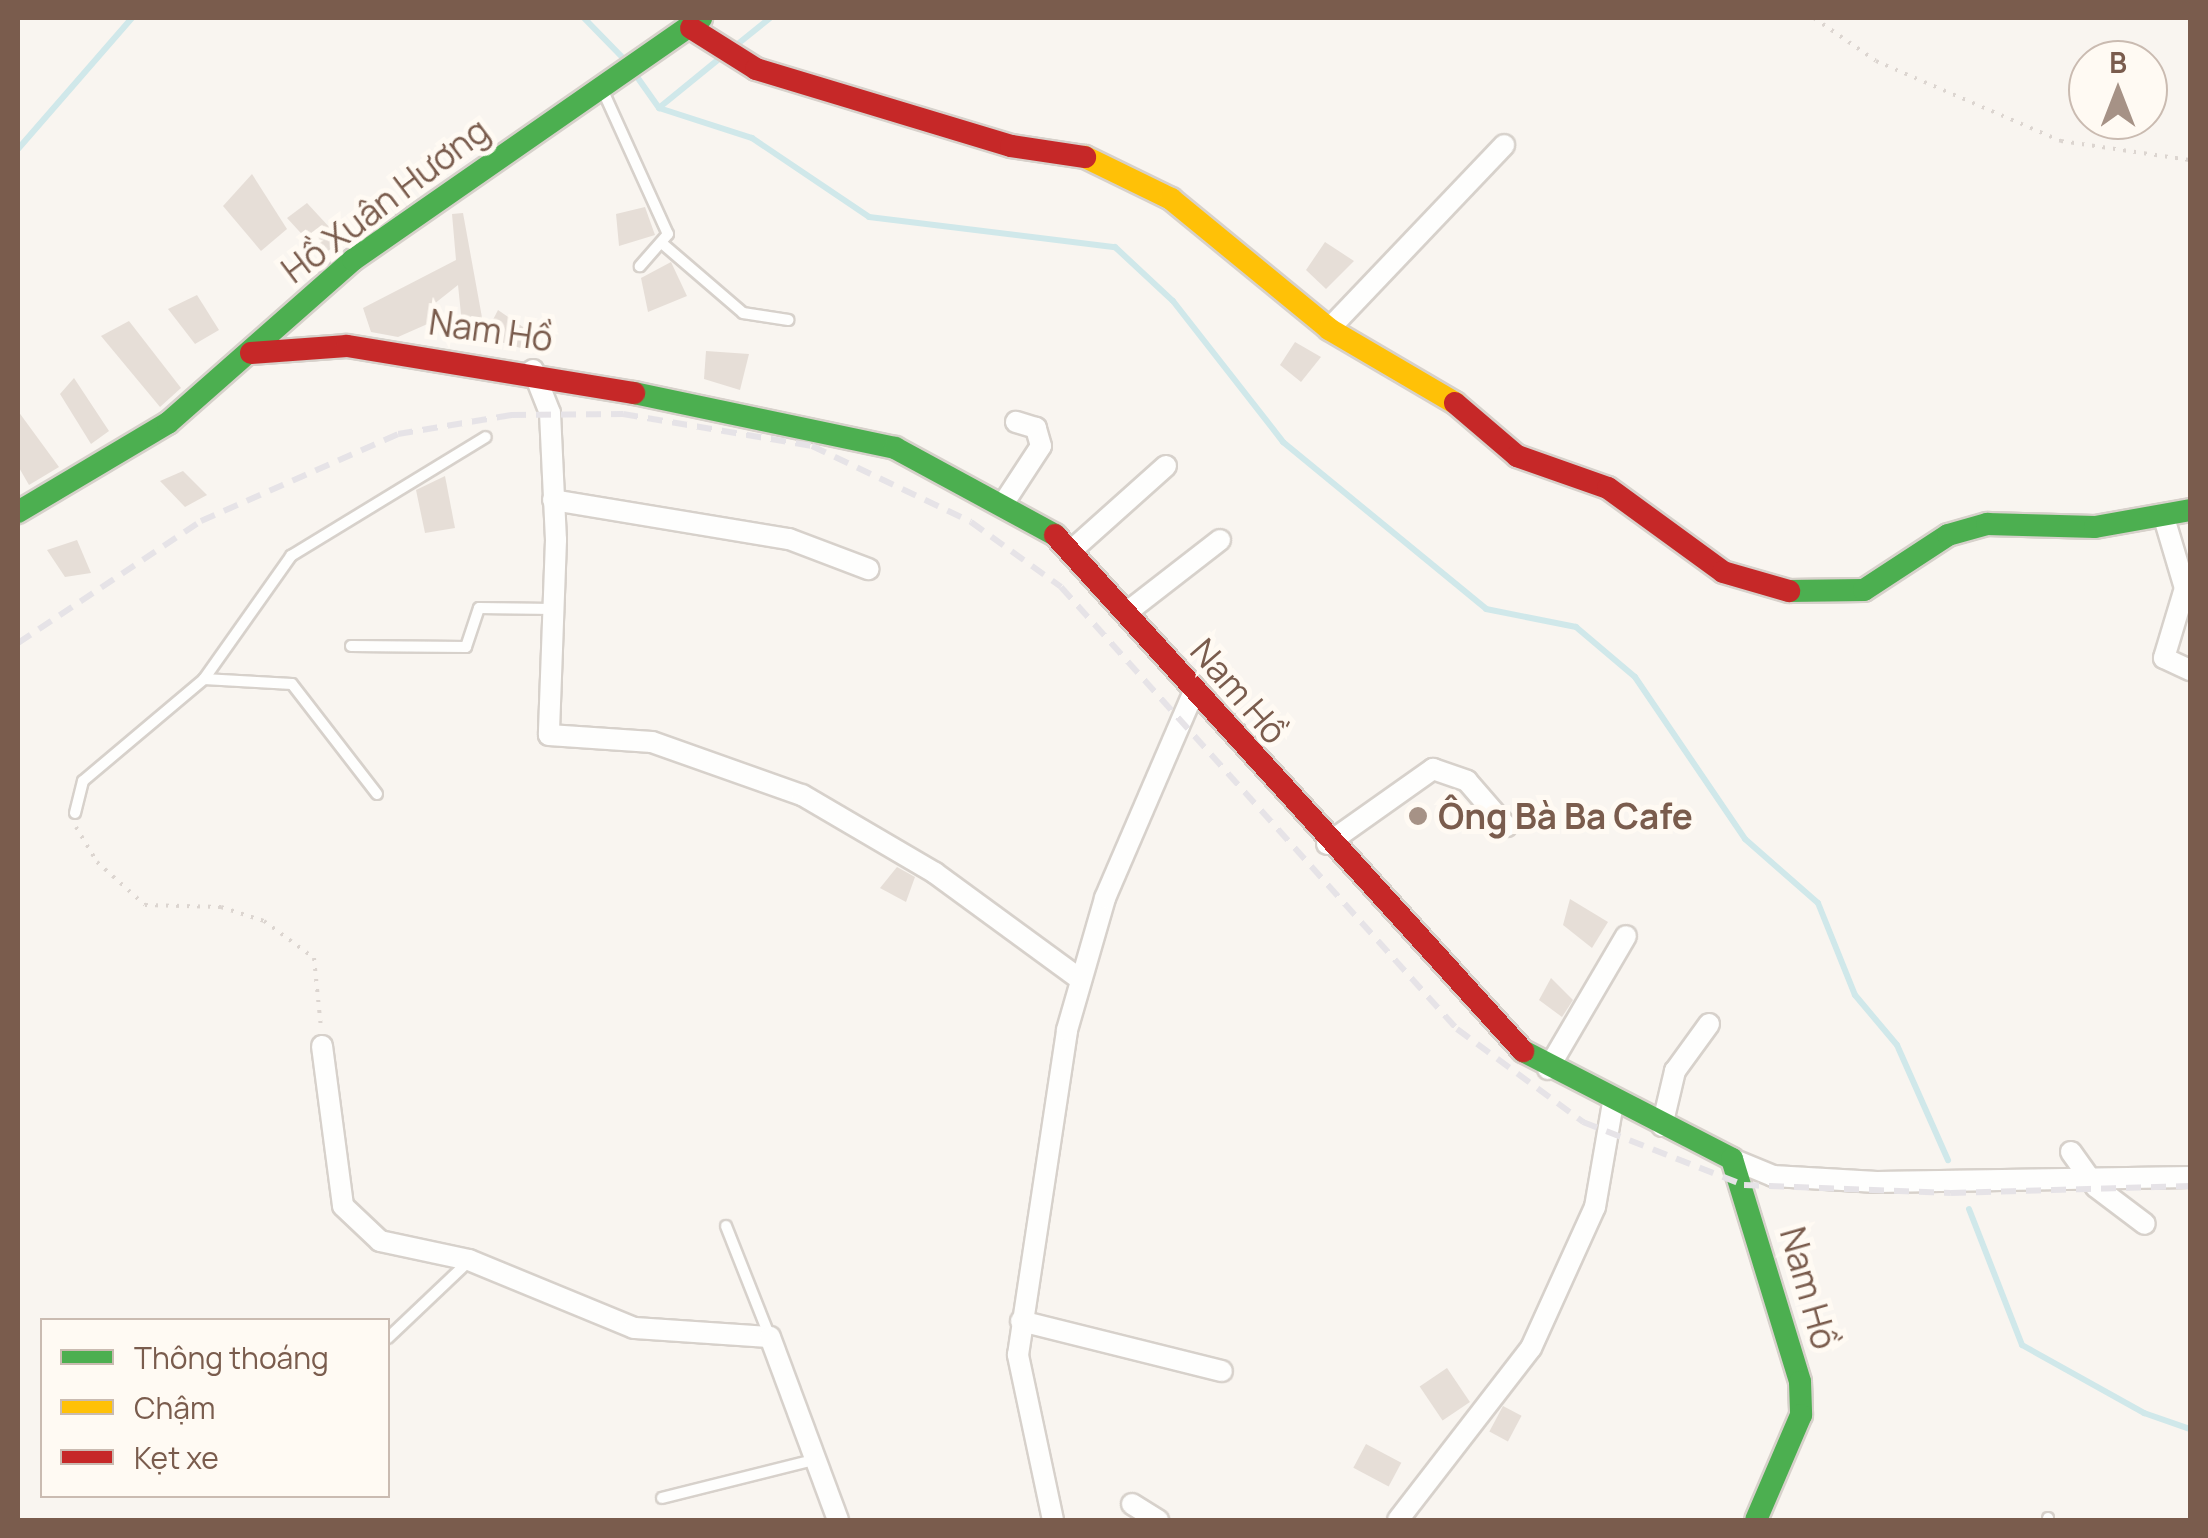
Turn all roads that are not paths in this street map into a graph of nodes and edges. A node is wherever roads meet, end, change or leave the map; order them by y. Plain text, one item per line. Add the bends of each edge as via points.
1 (689, 28) edge
2 (608, 81) junction
3 (1504, 144) dead end
4 (664, 245) junction
5 (640, 266) dead end
6 (788, 320) dead end
7 (1329, 328) junction
8 (251, 352) junction
9 (533, 370) junction
10 (1016, 422) dead end
11 (486, 437) dead end
12 (1166, 466) dead end
13 (1007, 498) junction
14 (553, 500) junction
15 (2190, 510) edge
16 (18, 512) edge
17 (2165, 521) junction
18 (1220, 540) dead end
19 (1072, 550) junction
20 (868, 569) dead end
21 (554, 608) junction
22 (1126, 614) junction
23 (351, 646) dead end
24 (2190, 670) edge
25 (204, 679) junction
26 (1193, 694) junction
27 (377, 794) dead end
28 (75, 812) road end
29 (1506, 826) dead end
30 (1326, 844) junction
31 (1626, 936) dead end
32 (1077, 977) junction
33 (1709, 1024) dead end
34 (322, 1046) road end
35 (1548, 1069) junction
36 (1613, 1103) junction
37 (1662, 1126) junction
38 (2071, 1152) dead end
39 (1732, 1159) junction
40 (2090, 1178) junction
41 (2190, 1178) edge
42 (2146, 1224) dead end
43 (726, 1226) dead end
44 (469, 1260) junction
45 (1021, 1321) junction
46 (390, 1336) edge
47 (770, 1337) junction
48 (1222, 1370) dead end
49 (818, 1458) junction
50 (662, 1498) dead end
51 (1132, 1504) dead end
52 (838, 1520) edge
53 (1053, 1520) edge
54 (1158, 1520) edge
55 (1398, 1520) edge
56 (1756, 1520) edge

1 - 2 street, Hồ Xuân Hương
1 - 7 street via 756,70 1011,146 1096,158 1171,198
2 - 4 lane via 668,234
2 - 8 street, Hồ Xuân Hương via 353,260
3 - 7 street
4 - 5 lane
4 - 6 lane via 743,313
7 - 17 street via 1447,397 1517,456 1608,488 1722,572 1771,591 1864,590 1948,536 1987,524
8 - 9 street, Nam Hồ via 346,346
8 - 16 street, Hồ Xuân Hương via 168,423
9 - 13 street, Nam Hồ via 842,434
9 - 14 street via 550,413
10 - 13 street via 1036,428 1041,446
11 - 25 lane via 291,556
12 - 19 street
13 - 19 street, Nam Hồ
14 - 20 street via 790,538
14 - 21 street
15 - 17 street
17 - 24 street via 2186,588 2164,658
18 - 22 street
19 - 22 street, Nam Hồ
21 - 23 lane via 480,608 466,647
21 - 32 street via 549,735 652,742 802,795 936,872
22 - 26 street, Nam Hồ
25 - 27 lane via 292,684
25 - 28 lane via 83,780
26 - 30 street, Nam Hồ
26 - 32 street
29 - 30 street via 1467,781 1433,769
30 - 35 street, Nam Hồ via 1428,960
31 - 35 street
32 - 45 street
33 - 37 street via 1675,1072
34 - 44 street via 343,1206 380,1242
35 - 36 street, Nam Hồ
36 - 37 street, Nam Hồ
36 - 55 street via 1595,1206 1530,1348
37 - 39 street, Nam Hồ
38 - 40 street
39 - 40 street via 1773,1176 1877,1182
39 - 56 street, Nam Hồ via 1800,1382 1801,1415
40 - 41 street
40 - 42 street
43 - 47 lane
44 - 46 lane
44 - 47 street via 634,1328
45 - 48 street
45 - 53 street via 1021,1393
47 - 49 street
49 - 50 lane
49 - 52 street
51 - 54 street

